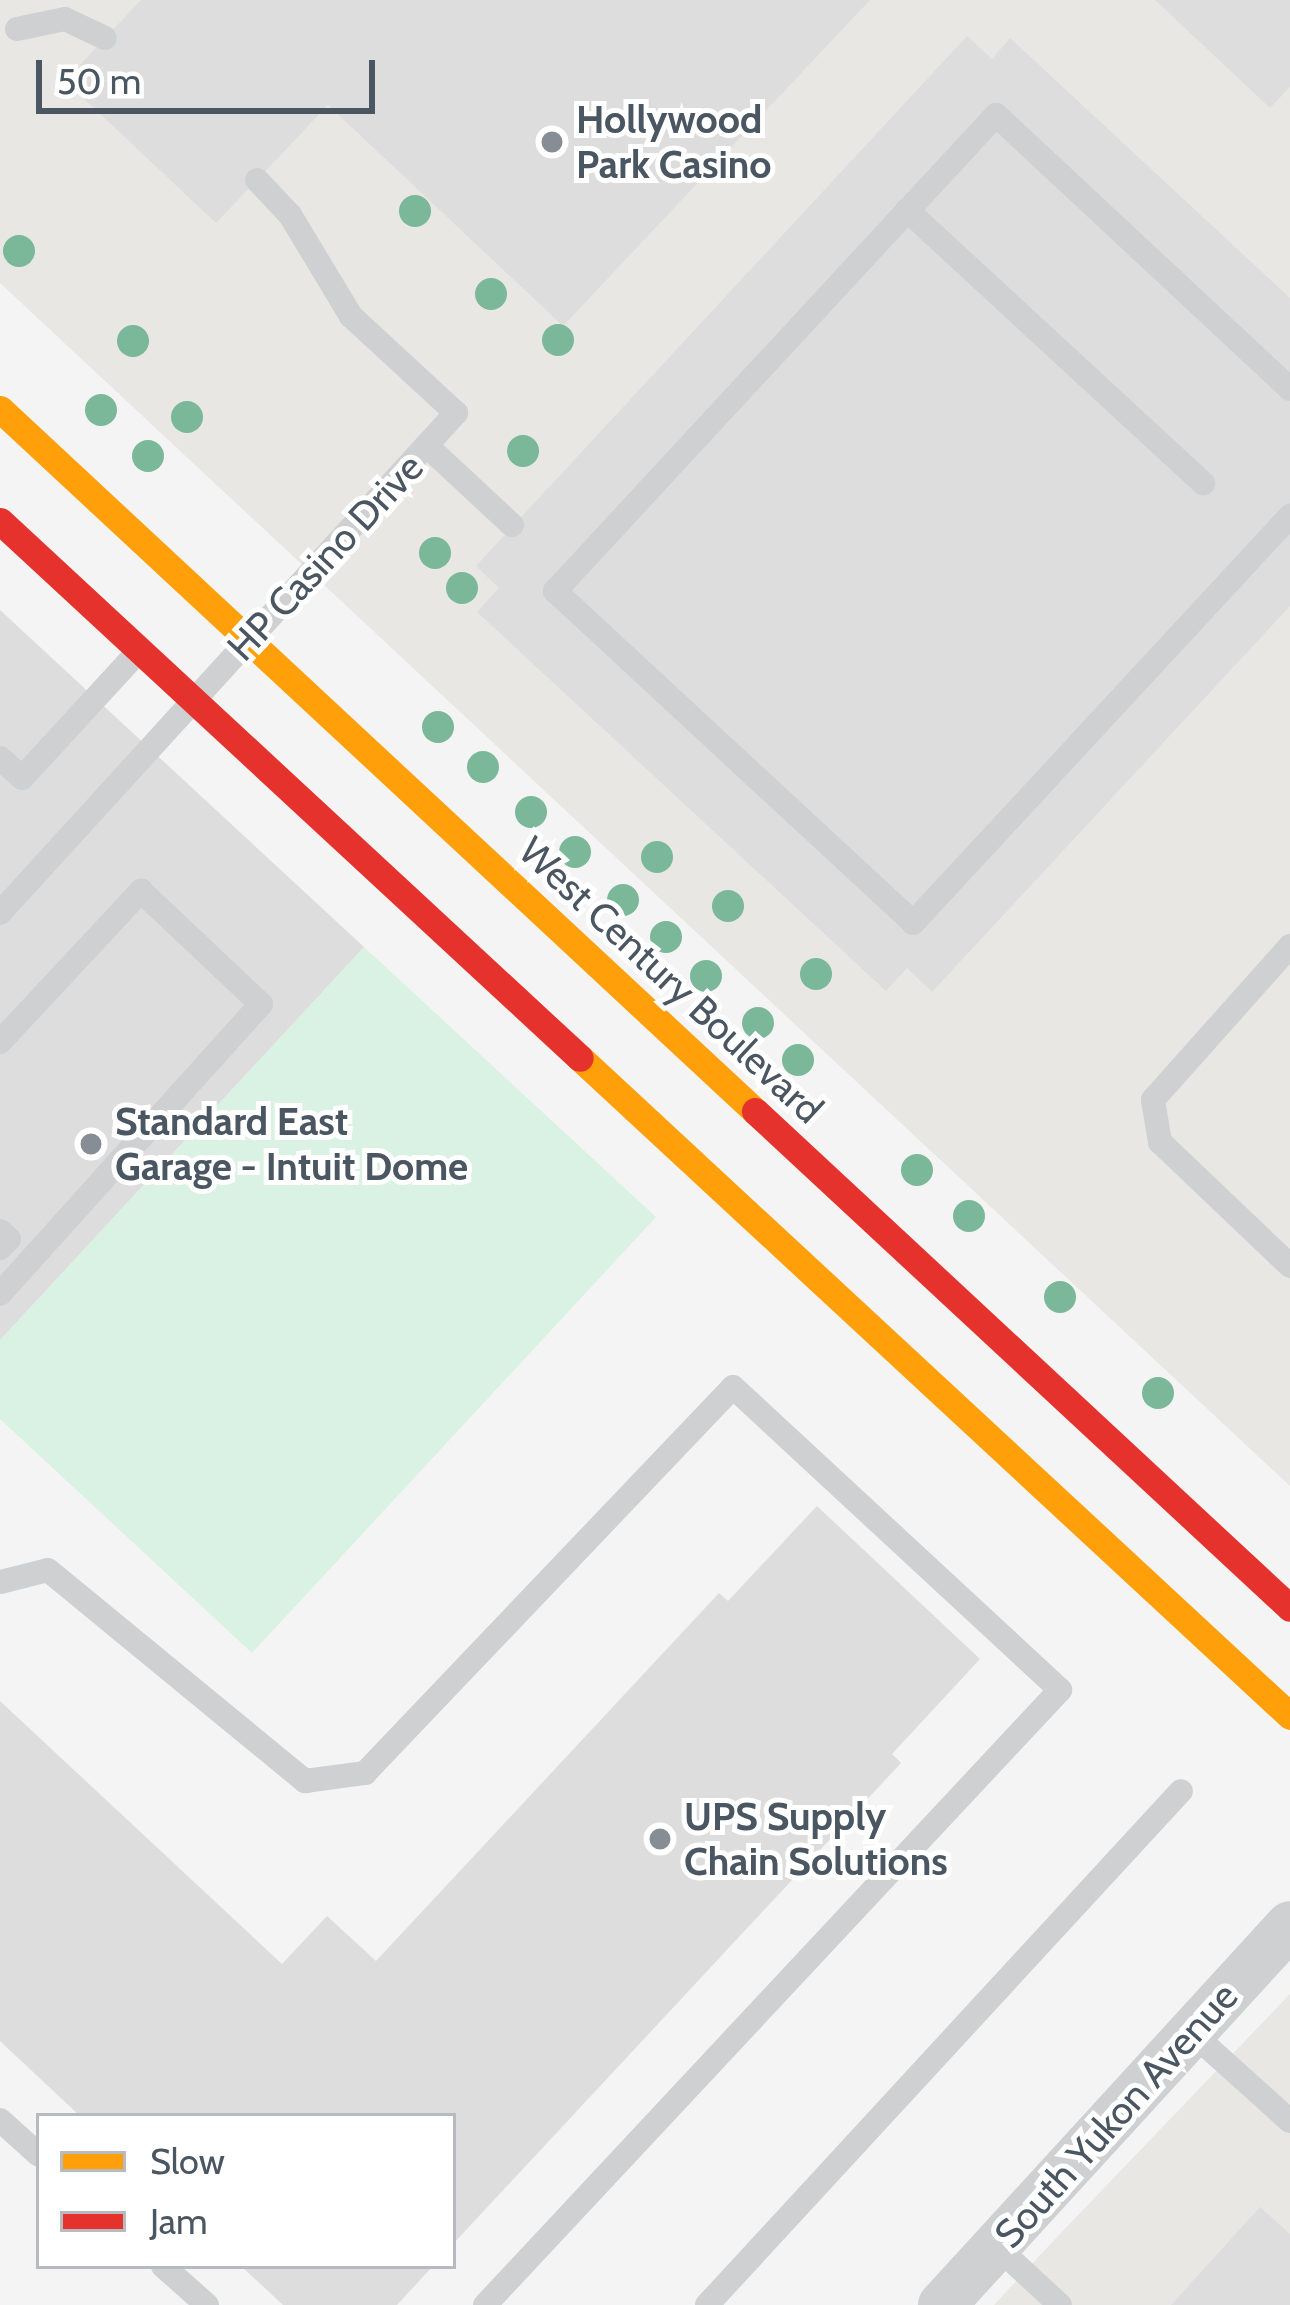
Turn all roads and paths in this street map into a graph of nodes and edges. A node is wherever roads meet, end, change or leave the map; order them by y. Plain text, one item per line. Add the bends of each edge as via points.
1 (17, 29) dead end
2 (105, 38) dead end
3 (257, 180) dead end
4 (908, 210) junction
5 (1290, 388) edge
6 (0, 409) edge
7 (427, 446) junction
8 (1203, 483) dead end
9 (1290, 517) edge
10 (0, 521) edge
11 (512, 525) dead end
12 (248, 640) junction
13 (139, 650) junction
14 (193, 700) junction
15 (0, 758) edge
16 (0, 914) edge
17 (1290, 946) edge
18 (0, 1042) edge
19 (0, 1231) edge
20 (0, 1248) edge
21 (1290, 1266) edge
22 (0, 1294) edge
23 (0, 1582) edge
24 (1290, 1608) edge
25 (1290, 1716) edge
26 (1180, 1791) dead end
27 (1290, 1925) edge
28 (1191, 2032) junction
29 (0, 2120) edge
30 (1290, 2121) edge
31 (36, 2152) edge
32 (996, 2246) junction
33 (166, 2269) edge
34 (207, 2305) edge
35 (484, 2305) edge
36 (707, 2305) edge
37 (942, 2305) edge
38 (1060, 2305) edge

1 - 2 lane via 64,19
3 - 7 lane, HP Casino Drive via 290,215 350,316 456,413
4 - 5 lane via 996,116
4 - 8 lane
4 - 9 lane via 555,591 913,923
6 - 12 main road, West Century Boulevard
7 - 11 lane
7 - 12 lane, HP Casino Drive
10 - 13 main road
12 - 14 lane, HP Casino Drive
12 - 24 main road, West Century Boulevard
13 - 14 main road
13 - 15 lane via 22,778
14 - 16 lane, HP Casino Drive
14 - 25 main road
17 - 21 lane via 1153,1100 1160,1142
18 - 22 lane via 141,891 261,1004
19 - 20 lane via 9,1238
23 - 35 lane via 48,1570 305,1781 365,1773 734,1388 1060,1690
26 - 36 lane
27 - 28 street, South Yukon Avenue
28 - 30 lane
28 - 32 street, South Yukon Avenue
29 - 31 lane
32 - 37 street, South Yukon Avenue
32 - 38 lane
33 - 34 lane

